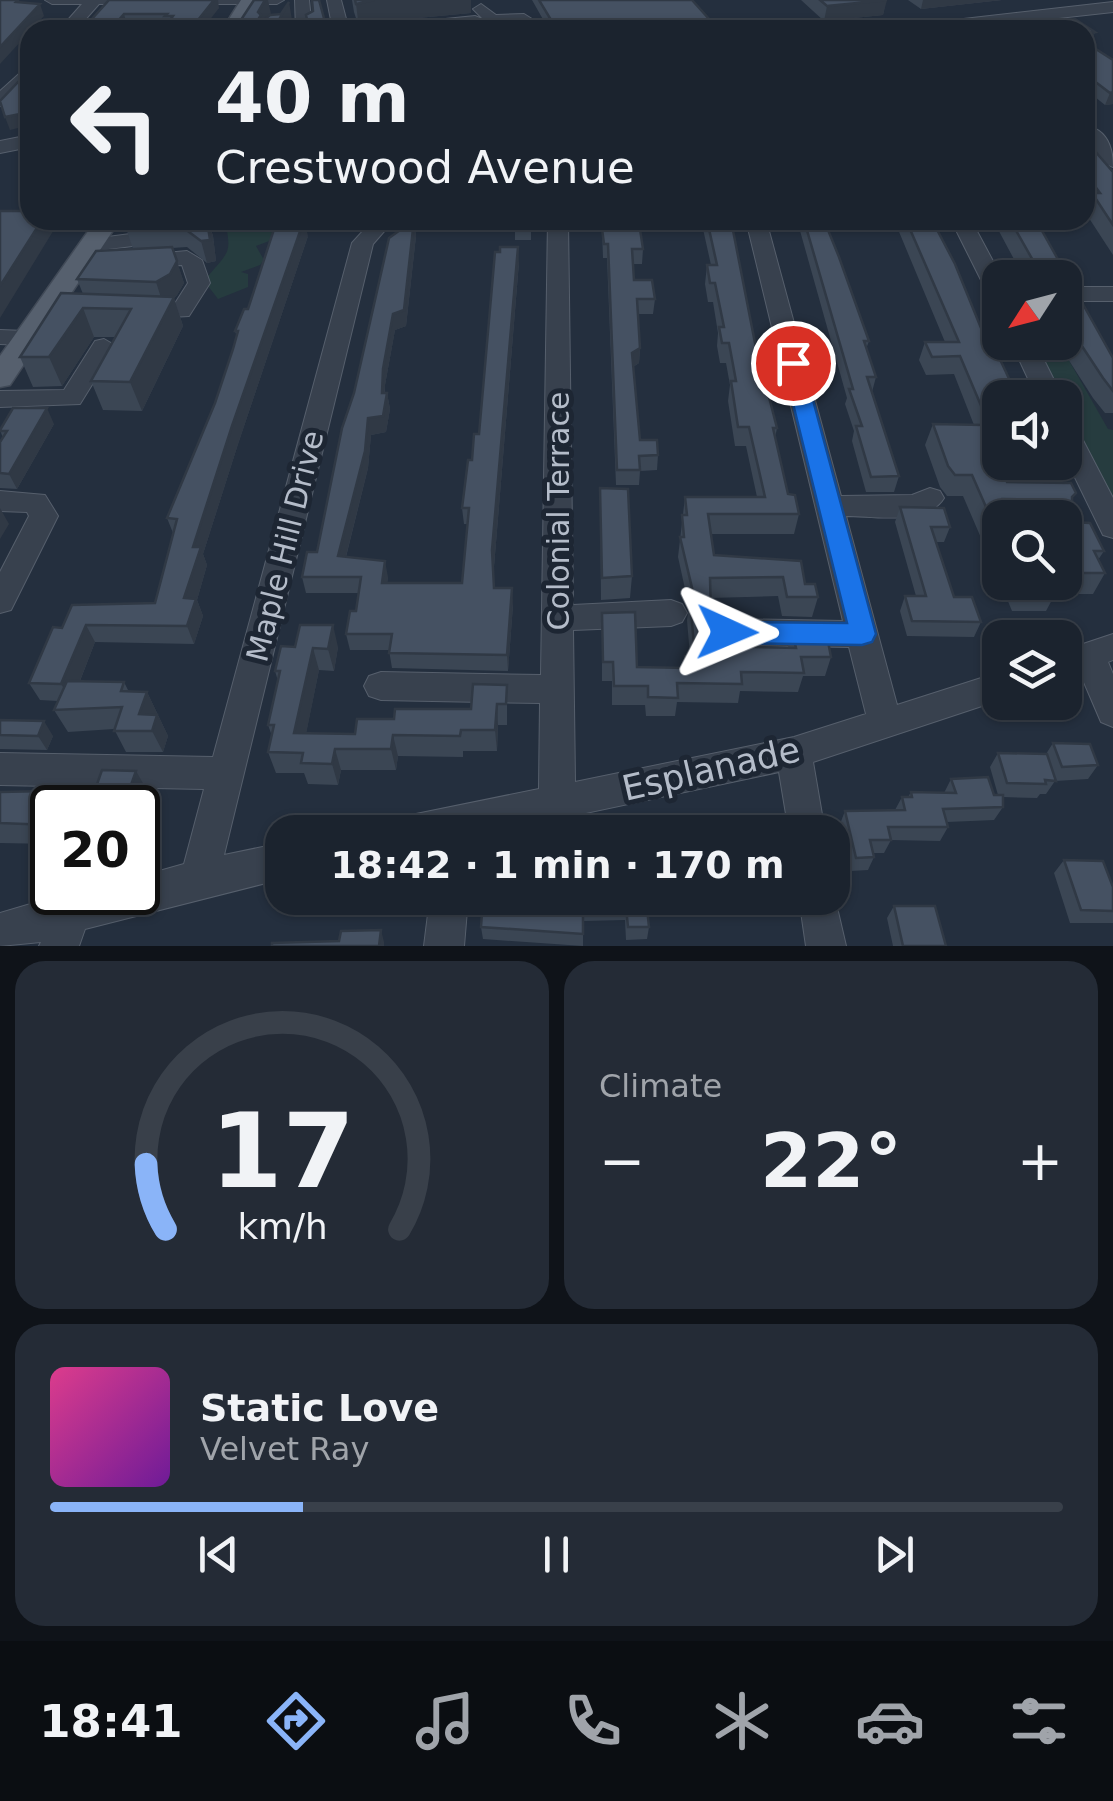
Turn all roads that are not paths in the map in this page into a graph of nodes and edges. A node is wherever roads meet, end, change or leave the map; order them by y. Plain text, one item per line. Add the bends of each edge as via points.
1 (52, 0) edge
2 (94, 0) edge
3 (250, 1) edge
4 (280, 5) edge
5 (1113, 7) edge
6 (75, 20) edge
7 (447, 20) edge
8 (492, 20) edge
9 (976, 20) edge
10 (20, 80) edge
11 (0, 101) edge
12 (102, 230) edge
13 (200, 230) edge
14 (374, 230) edge
15 (558, 230) edge
16 (759, 230) edge
17 (967, 230) edge
18 (86, 254) junction
19 (983, 260) edge
20 (1082, 294) edge
21 (1113, 294) edge
22 (46, 310) junction
23 (81, 312) edge
24 (116, 312) edge
25 (11, 342) edge
26 (104, 346) dead end
27 (0, 378) edge
28 (0, 399) edge
29 (1082, 463) edge
30 (930, 498) dead end
31 (0, 501) edge
32 (830, 506) junction
33 (1082, 528) edge
34 (1113, 528) edge
35 (0, 601) edge
36 (670, 614) dead end
37 (557, 618) junction
38 (727, 632) dead end
39 (862, 634) junction
40 (1089, 656) edge
41 (381, 686) dead end
42 (558, 689) junction
43 (982, 692) edge
44 (1113, 712) edge
45 (885, 723) junction
46 (794, 753) junction
47 (0, 769) edge
48 (226, 773) junction
49 (557, 803) junction
50 (508, 815) edge
51 (804, 815) edge
52 (265, 865) edge
53 (199, 879) junction
54 (447, 915) edge
55 (821, 915) edge
56 (65, 929) edge
57 (0, 933) edge
58 (444, 946) edge
59 (826, 946) edge

1 - 2 street
2 - 3 street
2 - 6 street
3 - 4 street
5 - 9 street
7 - 8 street
10 - 11 street
12 - 18 main road
13 - 18 street
14 - 48 street, Maple Hill Drive via 363,242
15 - 37 street, Colonial Terrace
16 - 32 street
17 - 19 street
18 - 22 main road
18 - 24 street via 187,258 194,265 199,283 181,311
20 - 21 street
22 - 23 street
22 - 25 main road
25 - 27 main road
26 - 28 street via 71,398
29 - 34 street
30 - 32 street via 916,505
31 - 35 street via 35,502 44,516
32 - 39 street
33 - 34 street
36 - 37 street
37 - 42 street, Colonial Terrace
38 - 39 street
39 - 45 street
40 - 44 street
41 - 42 street
42 - 49 street, Colonial Terrace
43 - 45 street, Esplanade
45 - 46 street, Esplanade
46 - 49 street, Esplanade
46 - 51 street
47 - 48 street
48 - 53 street, Maple Hill Drive
49 - 50 street, Esplanade
52 - 53 street
53 - 56 street
54 - 58 street
55 - 59 street
56 - 57 street

